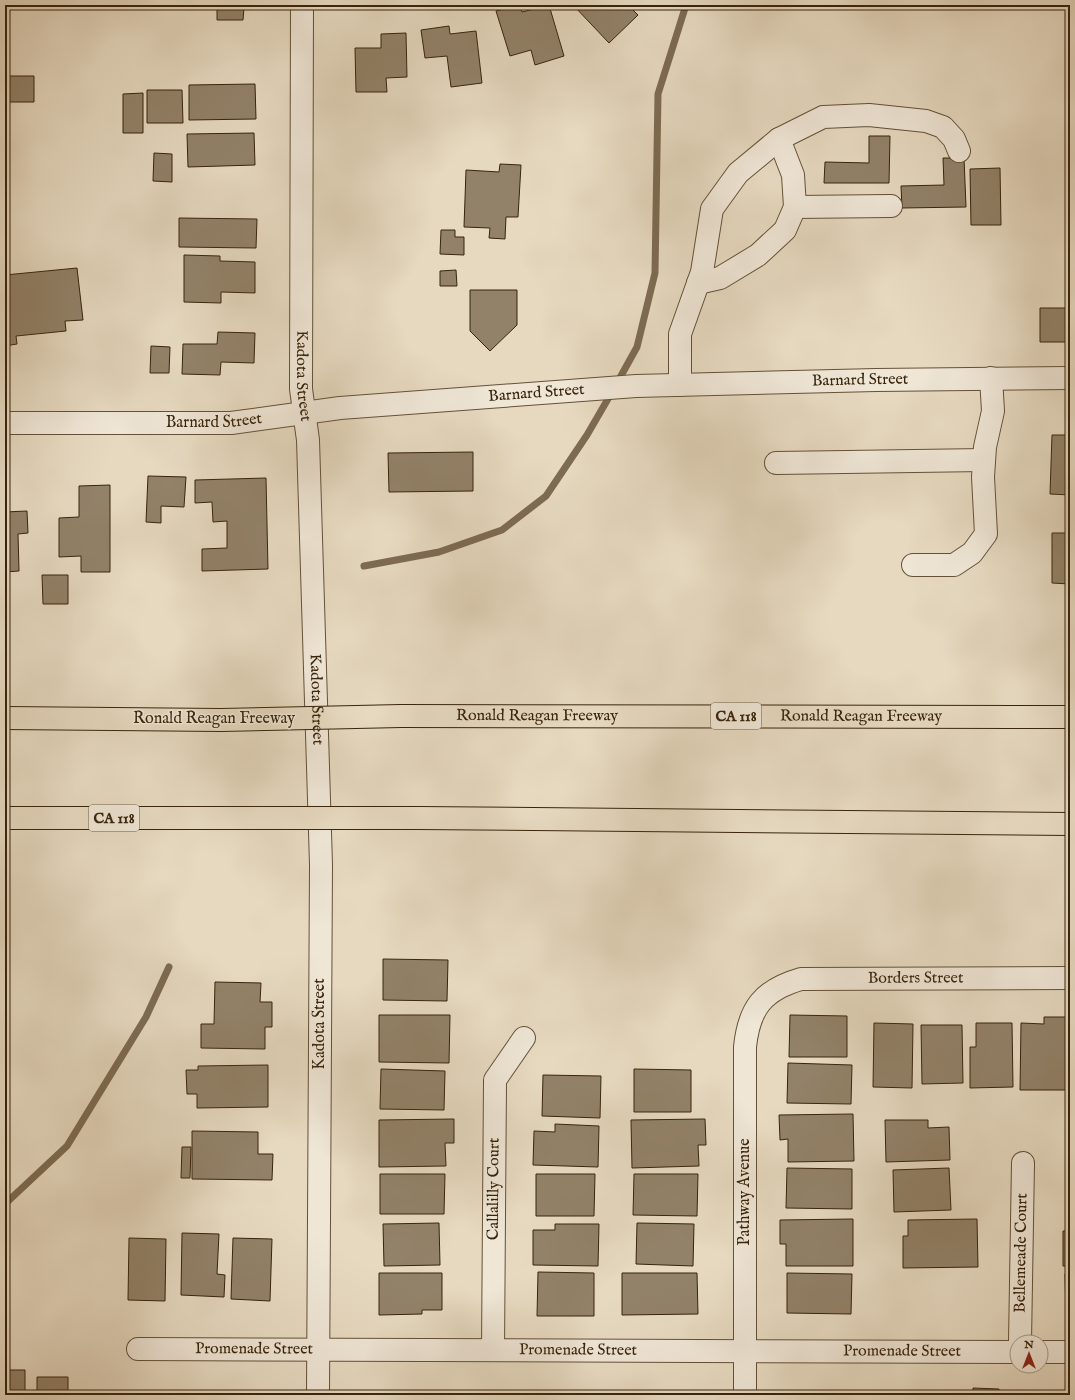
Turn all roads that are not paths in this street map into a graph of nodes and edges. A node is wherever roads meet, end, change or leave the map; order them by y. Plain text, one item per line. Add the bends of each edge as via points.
1 (302, 5) edge
2 (779, 140) junction
3 (959, 151) dead end
4 (891, 206) dead end
5 (795, 207) junction
6 (698, 283) junction
7 (991, 378) junction
8 (1070, 378) edge
9 (680, 385) junction
10 (305, 414) junction
11 (5, 423) edge
12 (984, 460) junction
13 (776, 463) dead end
14 (913, 565) dead end
15 (1070, 717) edge
16 (5, 718) edge
17 (5, 818) edge
18 (1070, 824) edge
19 (1070, 978) edge
20 (766, 995) joint
21 (524, 1038) dead end
22 (1023, 1163) dead end
23 (1020, 1334) edge
24 (138, 1349) dead end
25 (493, 1350) junction
26 (318, 1351) junction
27 (745, 1351) junction
28 (1009, 1352) edge
29 (1049, 1352) edge
30 (1070, 1352) edge
31 (318, 1395) edge
32 (745, 1395) edge

1 - 10 street, Kadota Street via 301,389
2 - 3 street via 823,117 870,115 932,123 943,128 954,139
2 - 5 street via 793,175
2 - 6 street via 738,173 712,209
4 - 5 street
5 - 6 street via 785,230 758,255 720,278
6 - 9 street via 680,334
7 - 8 street, Barnard Street
7 - 9 street, Barnard Street
7 - 12 street via 993,411
9 - 10 street, Barnard Street via 596,388 340,408
10 - 11 street, Barnard Street via 231,423
10 - 26 street, Kadota Street via 308,440 321,865
12 - 13 street
12 - 14 street via 986,534 972,553 954,565
15 - 16 highway, Ronald Reagan Freeway / CA 118, bridge via 402,716 221,720
17 - 18 highway, CA 118, bridge via 418,818
19 - 20 street, Borders Street via 801,979 782,985
20 - 27 street, Pathway Avenue via 754,1009 745,1047
21 - 25 street, Callalilly Court via 495,1080
22 - 23 street, Bellemeade Court
24 - 26 street, Promenade Street
25 - 26 street, Promenade Street
25 - 27 street, Promenade Street
26 - 31 street, Kadota Street
27 - 28 street, Promenade Street
27 - 32 street, Pathway Avenue
29 - 30 street

